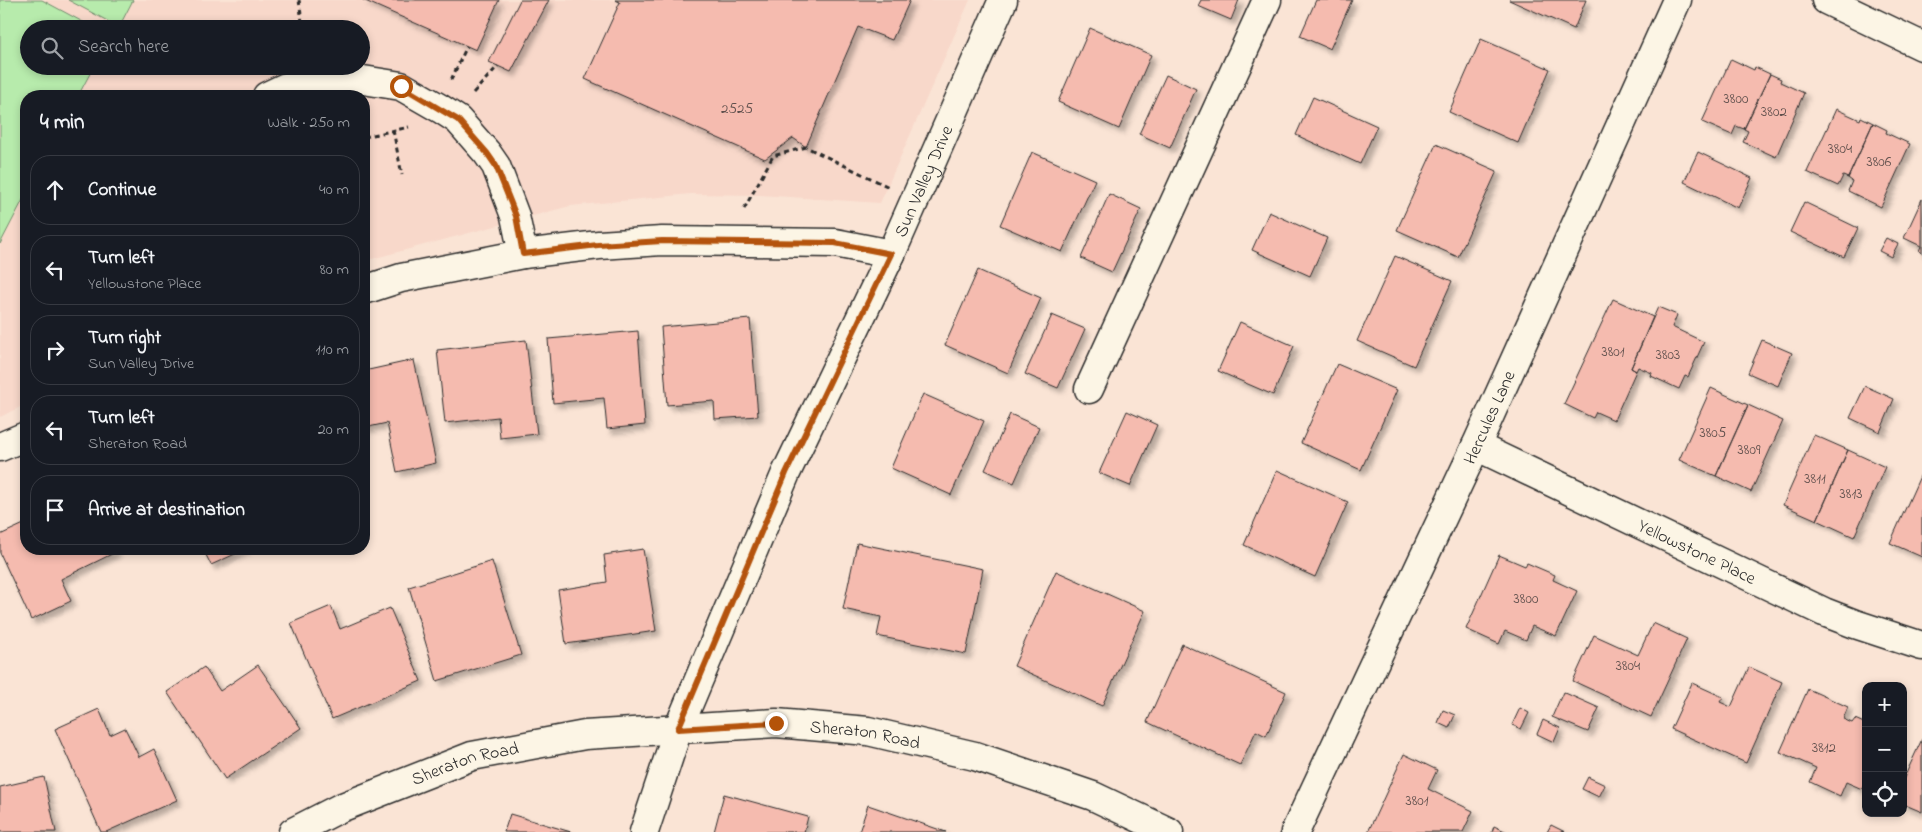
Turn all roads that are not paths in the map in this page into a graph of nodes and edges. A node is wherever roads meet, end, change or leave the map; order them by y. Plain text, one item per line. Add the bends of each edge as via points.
1 (1003, 0) edge
2 (1267, 0) edge
3 (1677, 0) edge
4 (1826, 0) edge
5 (1922, 46) edge
6 (280, 90) edge
7 (523, 254) junction
8 (891, 254) junction
9 (370, 288) edge
10 (1089, 389) dead end
11 (20, 439) edge
12 (1476, 446) junction
13 (0, 447) edge
14 (1922, 646) edge
15 (678, 729) junction
16 (293, 832) edge
17 (644, 832) edge
18 (1168, 832) edge
19 (1295, 832) edge

1 - 8 street, Sun Valley Drive
2 - 10 street
3 - 12 street, Hercules Lane
4 - 5 street
6 - 7 street via 321,78 357,79 401,86 458,120 496,166 516,216
7 - 8 street via 662,241 835,243
7 - 9 street via 401,278
8 - 15 street, Sun Valley Drive via 786,473
11 - 13 street
12 - 14 street, Yellowstone Place via 1824,612
12 - 19 street, Hercules Lane
15 - 16 street, Sheraton Road via 585,735 472,756 340,808
15 - 17 street, Sun Valley Drive
15 - 18 street, Sheraton Road via 776,723 868,731 975,756 1093,796

